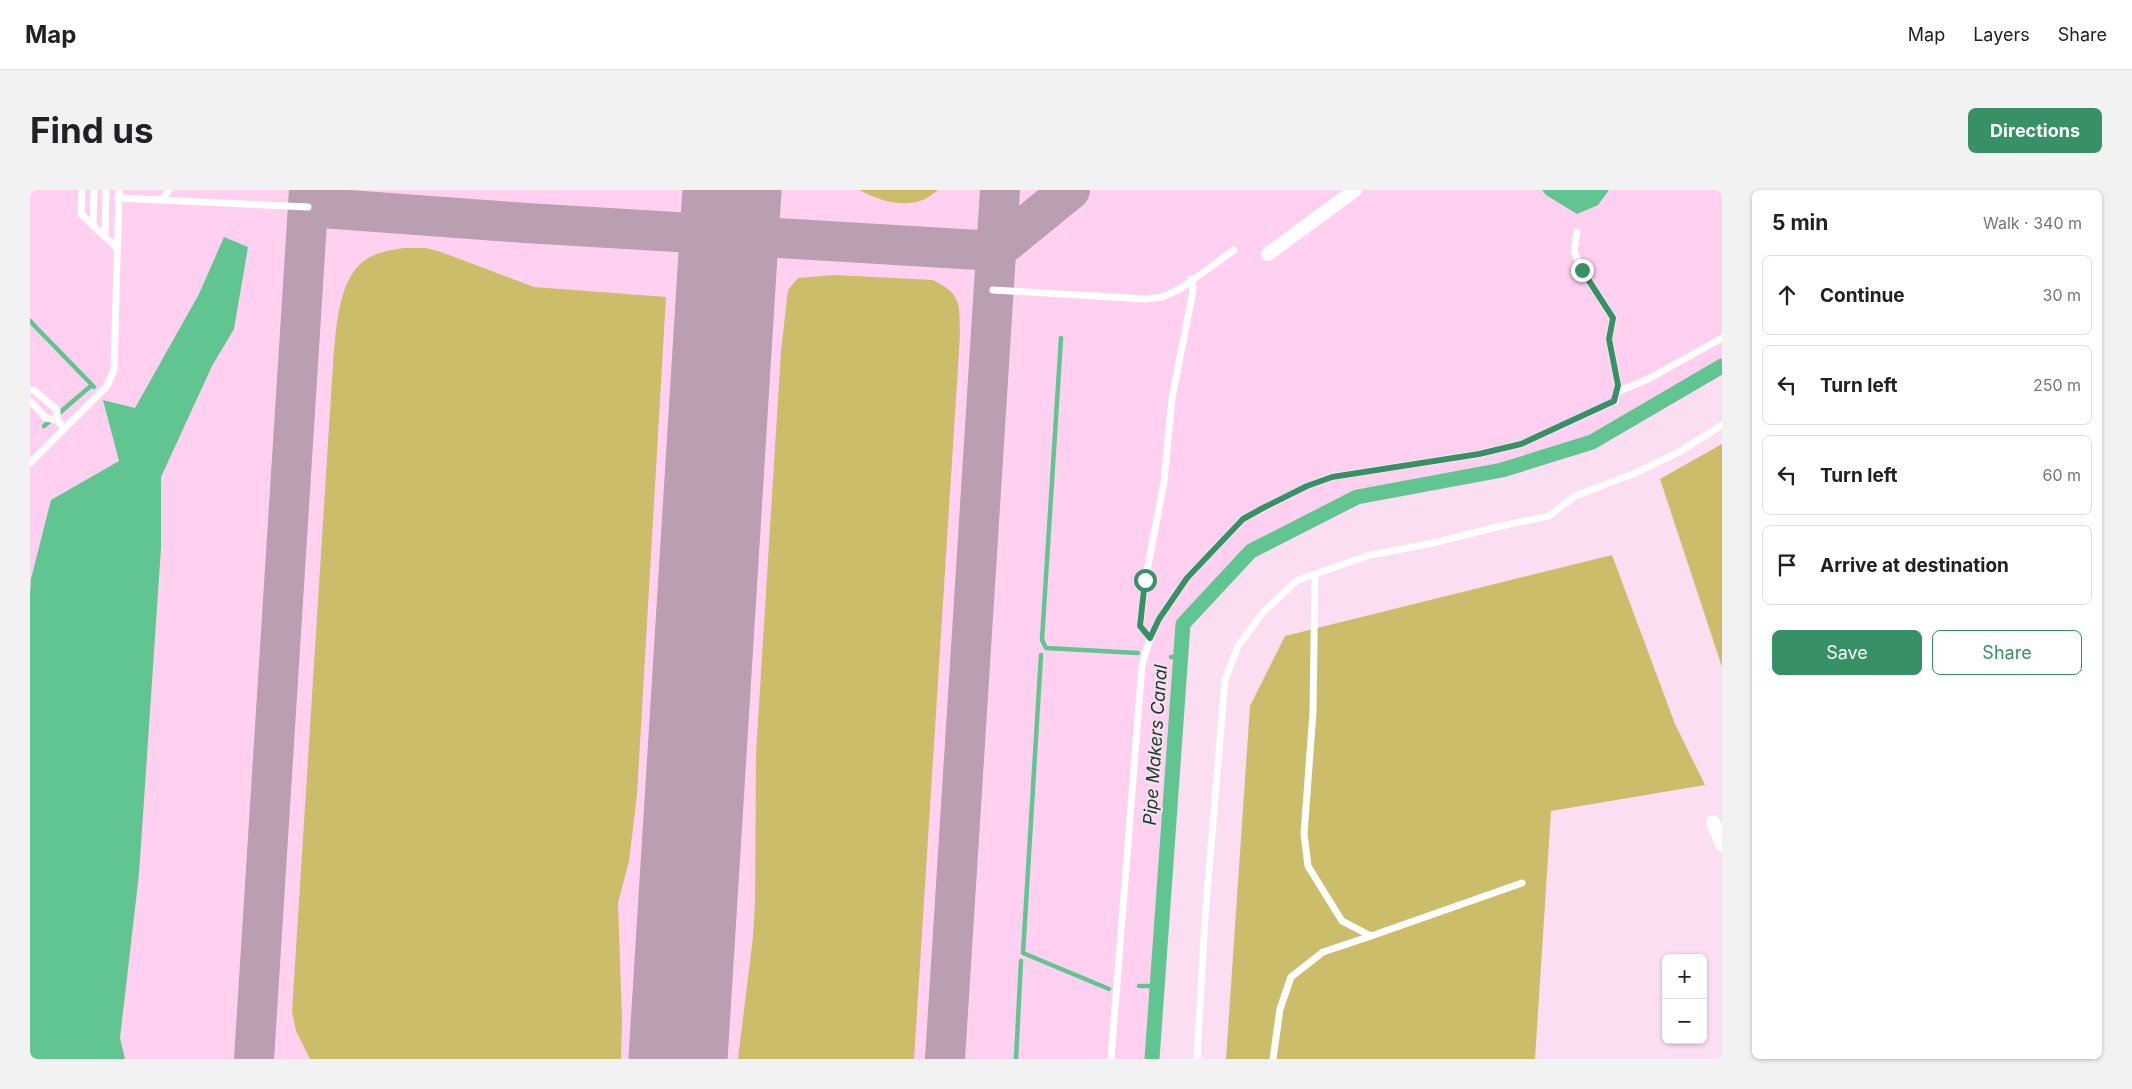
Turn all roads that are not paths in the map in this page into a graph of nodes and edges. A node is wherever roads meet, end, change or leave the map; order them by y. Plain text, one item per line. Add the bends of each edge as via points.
1 (82, 190) edge
2 (94, 190) edge
3 (106, 190) edge
4 (119, 190) edge
5 (169, 190) edge
6 (1356, 190) edge
7 (118, 198) junction
8 (162, 200) junction
9 (308, 207) dead end
10 (93, 226) junction
11 (1577, 232) dead end
12 (105, 237) junction
13 (117, 248) junction
14 (1234, 250) dead end
15 (1268, 254) dead end
16 (1191, 279) junction
17 (992, 290) dead end
18 (1722, 338) edge
19 (30, 390) edge
20 (1617, 392) junction
21 (30, 401) edge
22 (57, 420) junction
23 (1722, 425) edge
24 (64, 428) junction
25 (30, 463) edge
26 (1315, 574) junction
27 (1150, 638) junction
28 (1713, 822) dead end
29 (1722, 845) edge
30 (1522, 883) dead end
31 (1371, 936) junction
32 (1111, 1059) edge
33 (1197, 1059) edge
34 (1273, 1059) edge

1 - 10 lane via 81,214
2 - 10 lane
3 - 12 lane
4 - 7 lane
5 - 8 lane
6 - 15 street
7 - 8 lane
7 - 13 lane
8 - 9 lane
10 - 12 lane
11 - 20 lane via 1574,251 1582,270 1613,318 1609,339
12 - 13 lane
13 - 24 lane via 114,370 107,386
14 - 16 lane
16 - 17 lane via 1180,289 1162,297 1146,299
16 - 27 lane via 1193,287 1172,398 1164,482 1145,580 1140,626
18 - 20 lane via 1648,379
19 - 22 lane via 35,390 57,410
20 - 27 lane via 1614,401 1521,444 1479,454 1332,477 1263,508 1243,519 1187,578
21 - 22 lane via 46,418
22 - 24 lane
23 - 26 lane via 1681,452 1575,496 1549,516 1370,555
24 - 25 lane
26 - 31 lane via 1313,712 1304,834 1308,866 1342,921
26 - 33 lane via 1298,580 1264,610 1238,646 1225,680
27 - 32 lane via 1142,665
28 - 29 street
30 - 31 lane
31 - 34 lane via 1323,952 1291,977 1280,1009

